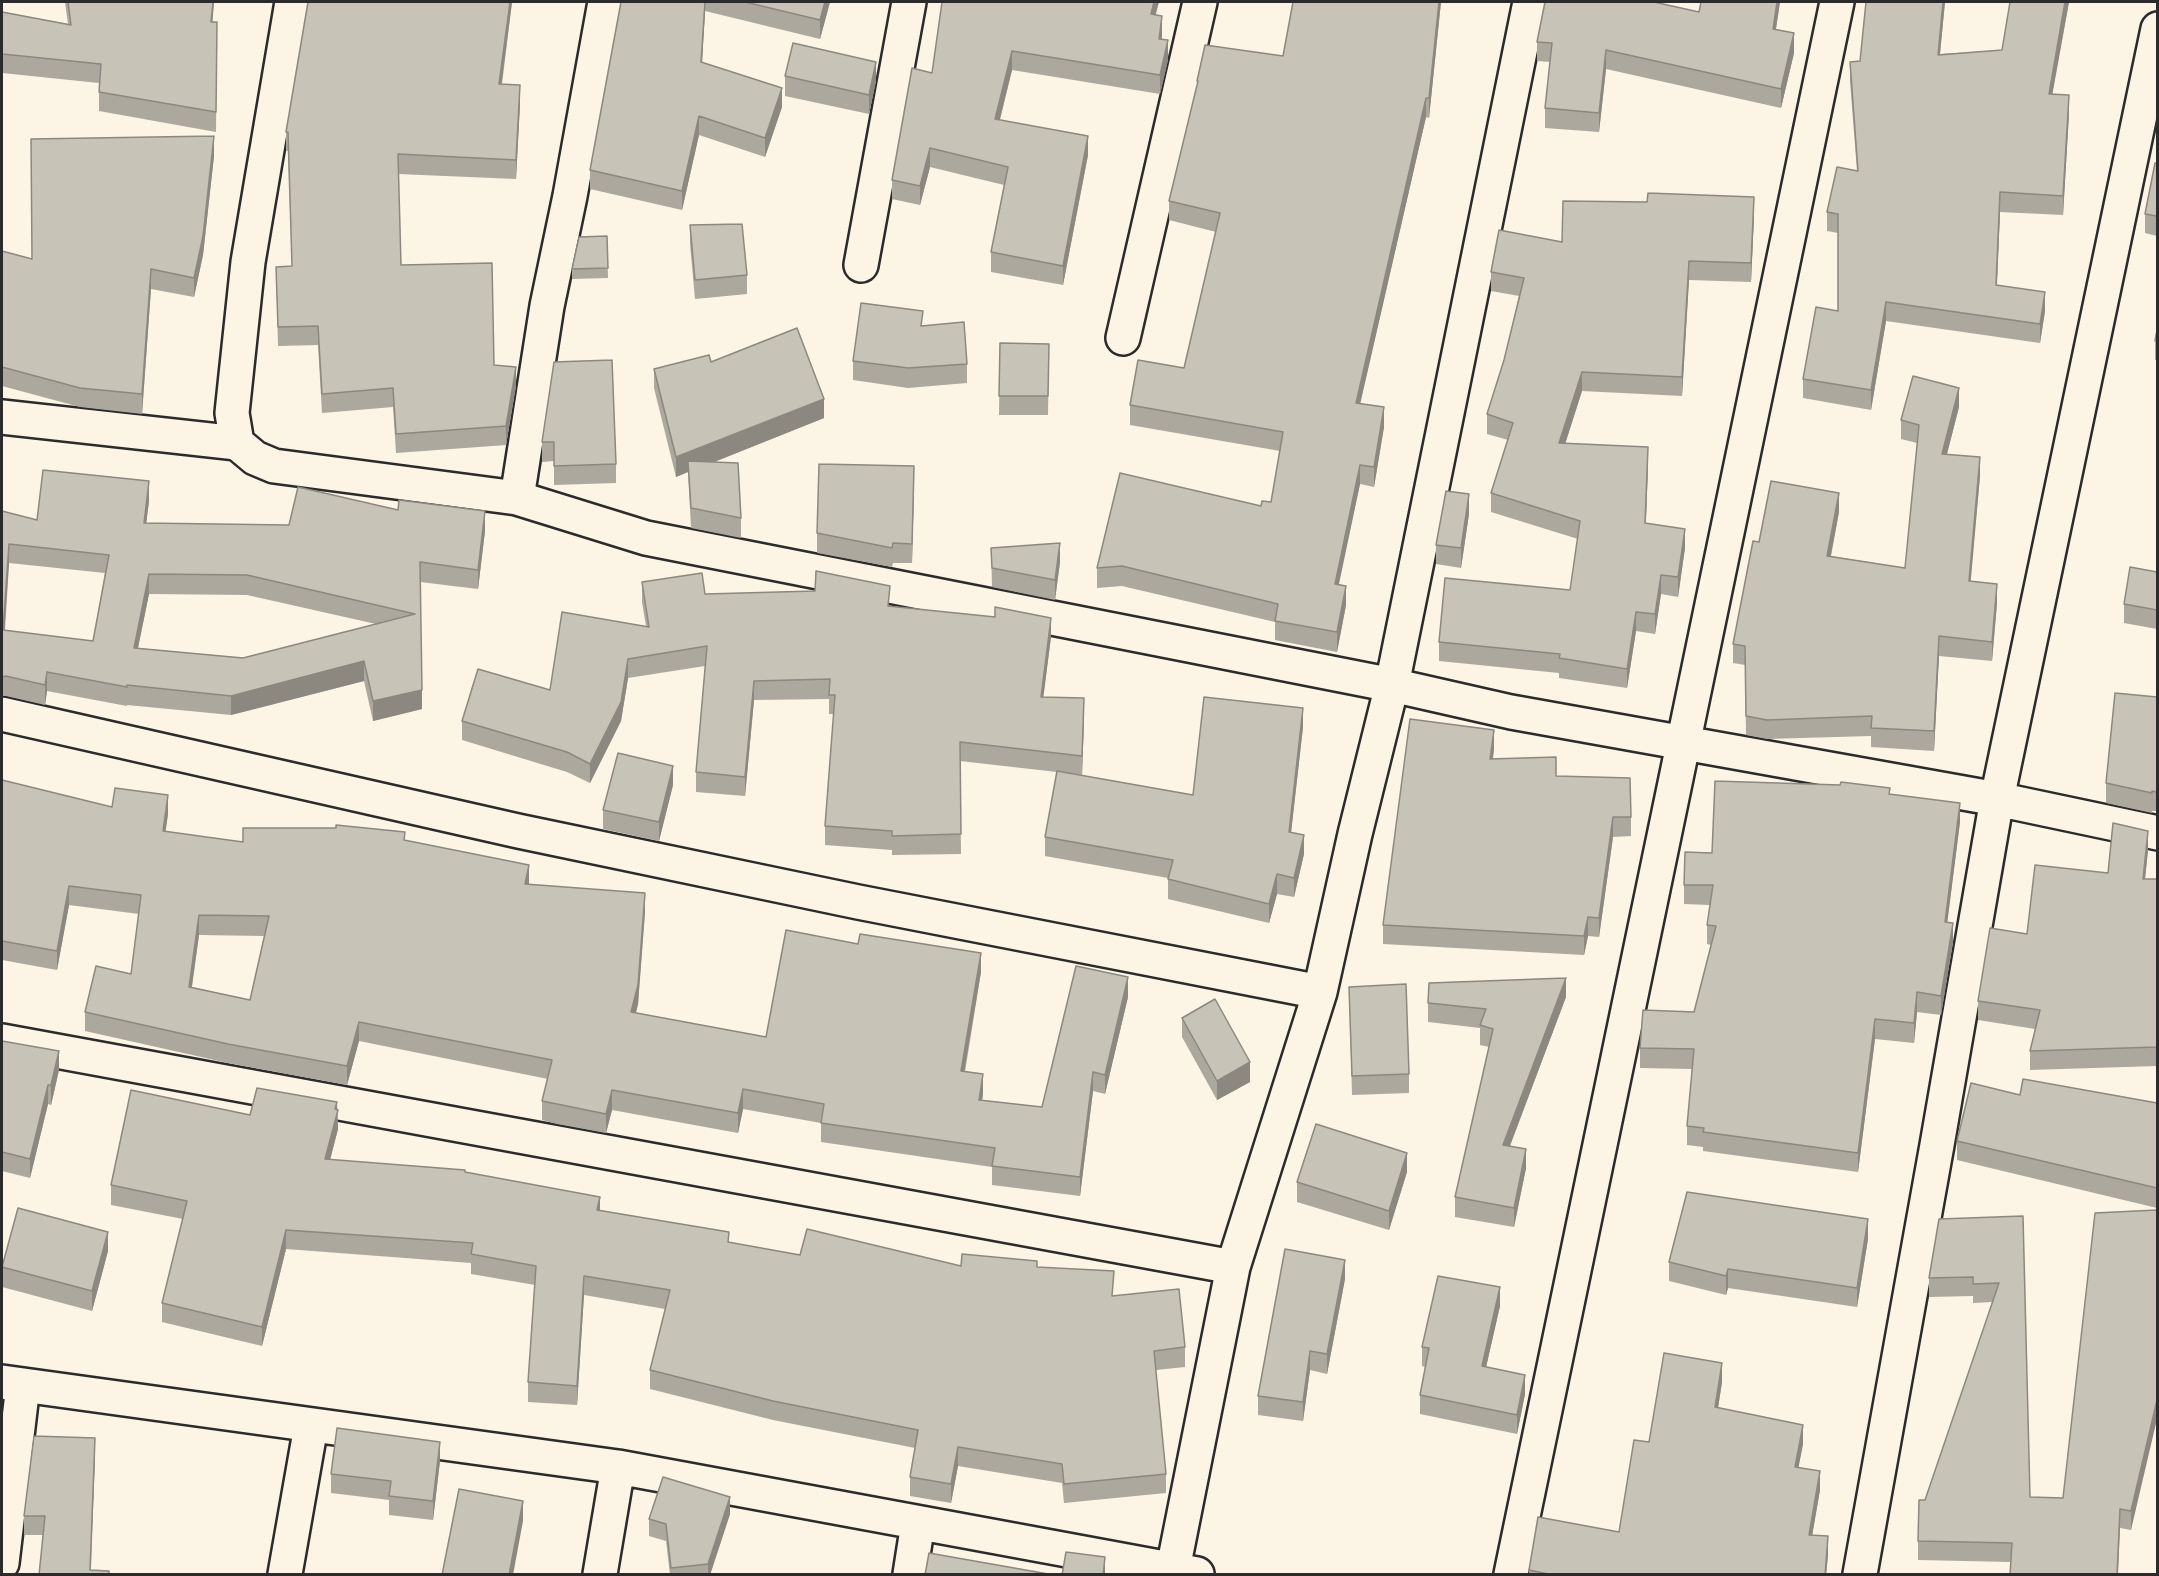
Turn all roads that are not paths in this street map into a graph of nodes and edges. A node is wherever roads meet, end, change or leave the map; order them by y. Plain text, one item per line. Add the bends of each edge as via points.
1 (292, 2) edge
2 (605, 2) edge
3 (909, 2) edge
4 (1200, 2) edge
5 (1530, 2) edge
6 (1837, 2) edge
7 (2157, 29) edge
8 (861, 266) dead end
9 (1123, 338) dead end
10 (2, 417) edge
11 (237, 443) junction
12 (517, 498) junction
13 (1392, 685) junction
14 (2, 714) edge
15 (1685, 743) junction
16 (1997, 799) junction
17 (2157, 833) edge
18 (1320, 992) junction
19 (2, 1041) edge
20 (1233, 1267) junction
21 (12, 1384) edge
22 (311, 1426) junction
23 (618, 1467) junction
24 (918, 1523) junction
25 (2, 1563) edge
26 (1185, 1572) edge
27 (285, 1575) edge
28 (600, 1575) edge
29 (910, 1575) edge
30 (1511, 1575) edge
31 (1860, 1575) edge

1 - 11 street via 248,262 232,413
2 - 12 street via 547,306
3 - 8 street
4 - 9 street
5 - 13 street
6 - 15 street
7 - 16 street
10 - 11 street
11 - 12 street via 255,458 274,466
12 - 13 street via 646,538
13 - 15 street via 1511,712
13 - 18 street
14 - 18 street via 518,831
15 - 16 street
15 - 30 street
16 - 17 street
16 - 31 street
18 - 20 street
19 - 20 street
20 - 26 street
21 - 22 street
21 - 25 street
22 - 23 street
22 - 27 street
23 - 24 street
23 - 28 street
24 - 26 street
24 - 29 street

